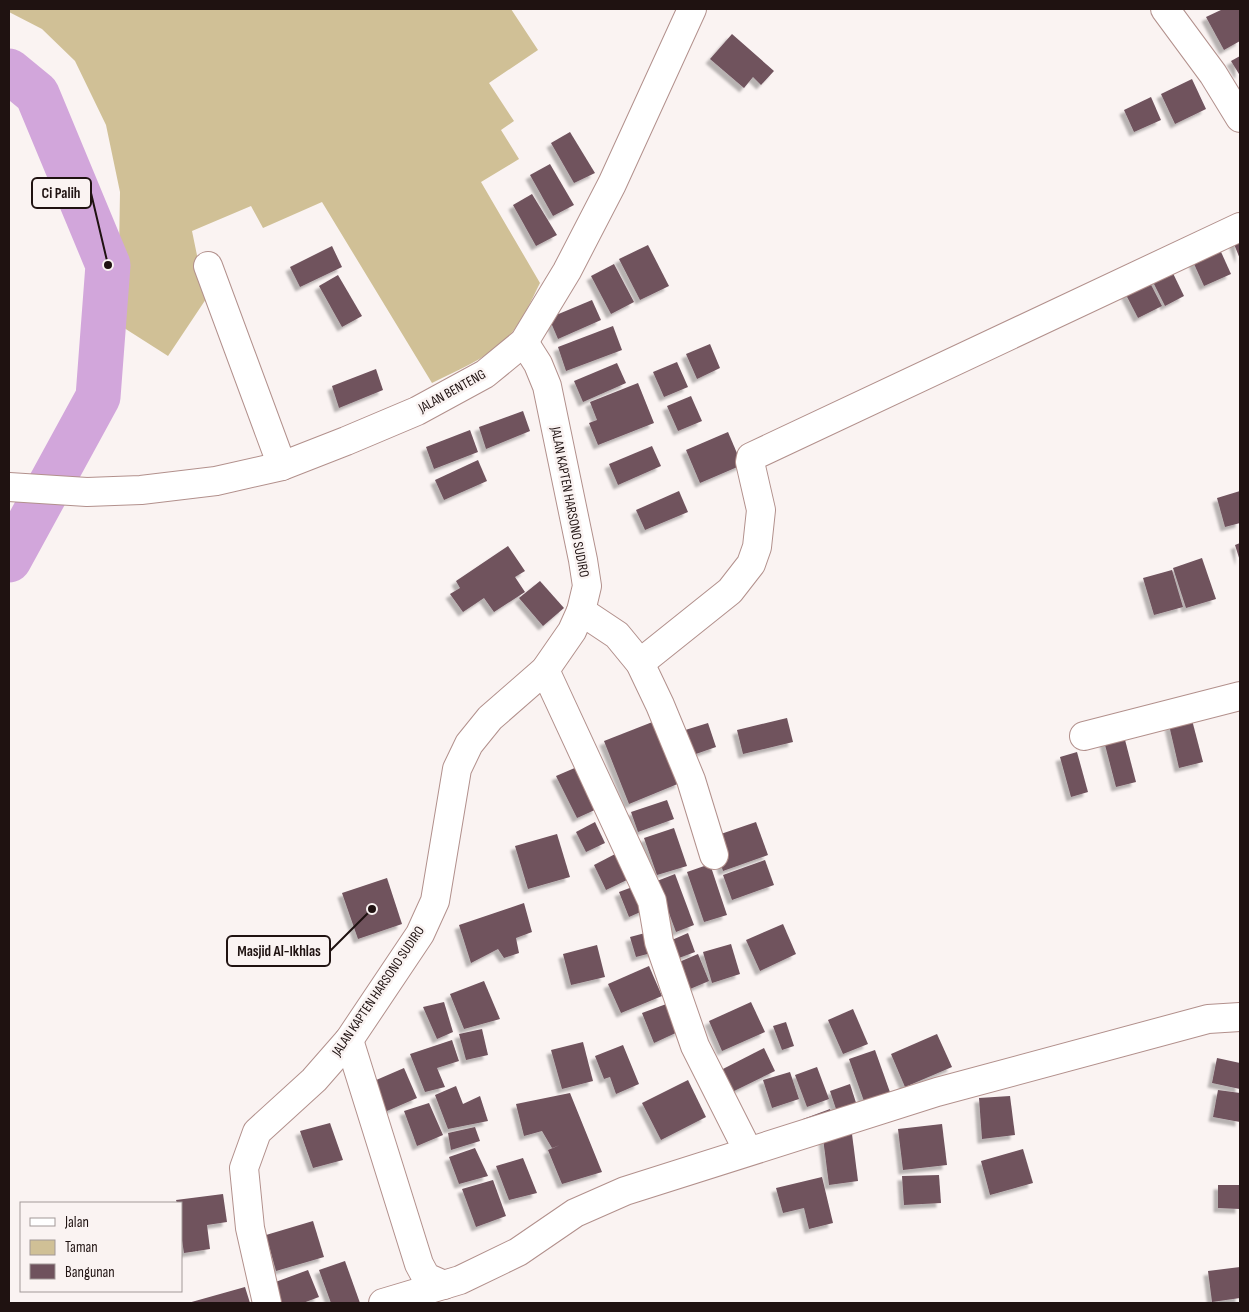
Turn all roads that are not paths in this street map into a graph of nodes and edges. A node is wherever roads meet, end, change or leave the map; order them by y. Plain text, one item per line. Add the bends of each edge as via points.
1 (692, 9) edge
2 (1166, 9) edge
3 (1240, 118) edge
4 (1240, 227) edge
5 (208, 266) dead end
6 (524, 342) junction
7 (282, 466) junction
8 (9, 487) edge
9 (581, 611) junction
10 (640, 663) junction
11 (544, 670) junction
12 (1240, 696) edge
13 (1084, 736) dead end
14 (714, 855) dead end
15 (1240, 1017) edge
16 (349, 1040) junction
17 (748, 1151) junction
18 (444, 1285) junction
19 (267, 1303) edge
20 (383, 1303) edge

1 - 6 street, JALAN BENTENG via 612,184 567,271
2 - 3 street
4 - 10 street via 751,457 761,510 757,547 751,564 730,591
5 - 7 street
6 - 7 street, JALAN BENTENG via 485,374 417,410
6 - 9 street, JALAN KAPTEN HARSONO SUDIRO via 547,386 587,586
7 - 8 street, JALAN BENTENG via 207,482 141,490 87,492
9 - 10 street via 617,635
9 - 11 street, JALAN KAPTEN HARSONO SUDIRO via 572,631
10 - 14 street via 691,780
11 - 16 street, JALAN KAPTEN HARSONO SUDIRO via 490,718 469,744 456,769 435,901 420,934
11 - 17 street via 652,901 659,942 695,1046
12 - 13 street
15 - 17 street via 1208,1018 937,1092
16 - 18 street via 419,1264 426,1276
16 - 19 street, JALAN KAPTEN HARSONO SUDIRO via 314,1080 257,1132 244,1168 250,1228
17 - 18 street via 625,1191 575,1213 518,1252
18 - 20 street

